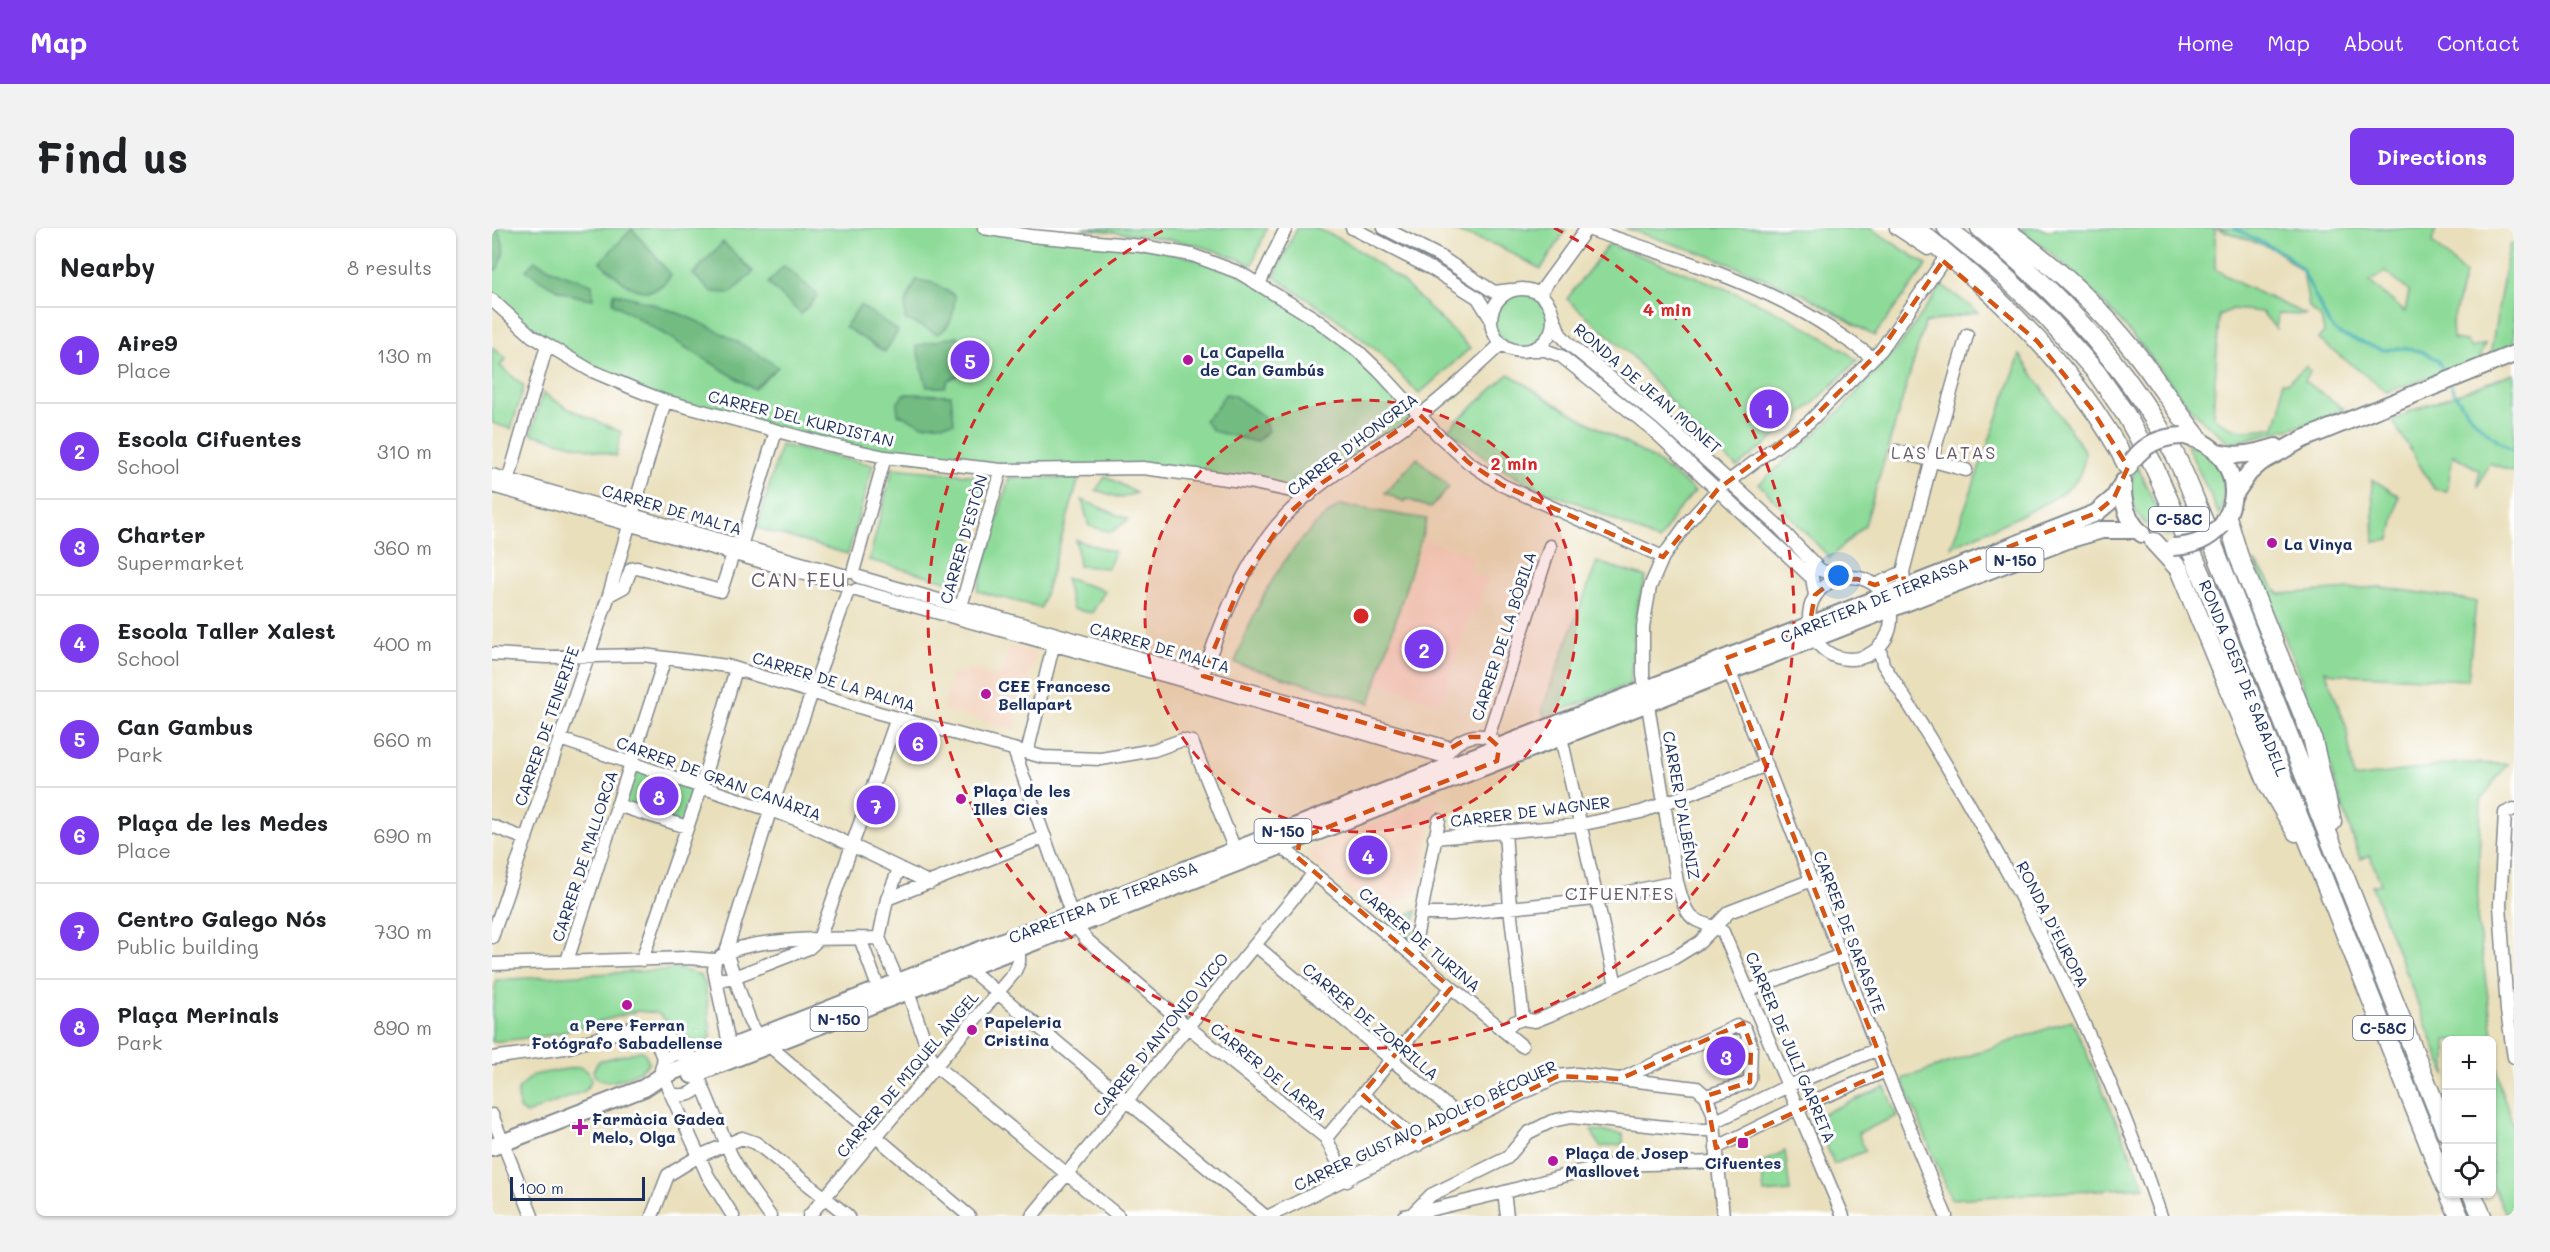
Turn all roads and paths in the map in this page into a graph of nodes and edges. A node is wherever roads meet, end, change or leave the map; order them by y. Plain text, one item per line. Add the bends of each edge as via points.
1 (984, 228) edge
2 (1286, 228) edge
3 (1352, 228) edge
4 (1384, 228) edge
5 (1586, 228) edge
6 (1896, 228) edge
7 (1915, 228) edge
8 (1947, 228) edge
9 (1980, 228) edge
10 (2002, 228) edge
11 (1943, 261) junction
12 (1258, 284) junction
13 (1515, 290) junction
14 (1539, 294) junction
15 (492, 300) edge
16 (1553, 315) junction
17 (1491, 319) junction
18 (2028, 332) junction
19 (1967, 335) dead end
20 (1501, 344) junction
21 (547, 345) junction
22 (1532, 350) junction
23 (2514, 354) edge
24 (1873, 358) junction
25 (666, 401) junction
26 (1420, 414) junction
27 (776, 431) junction
28 (2303, 439) junction
29 (2200, 440) junction
30 (1898, 450) dead end
31 (2217, 452) junction
32 (885, 458) junction
33 (1932, 459) junction
34 (1001, 470) junction
35 (1966, 470) dead end
36 (2128, 470) junction
37 (492, 475) edge
38 (1730, 481) junction
39 (507, 485) junction
40 (492, 486) edge
41 (1718, 489) junction
42 (1310, 495) junction
43 (2234, 495) junction
44 (632, 520) junction
45 (2225, 521) junction
46 (2138, 530) junction
47 (2154, 542) junction
48 (1550, 546) dead end
49 (737, 550) junction
50 (1662, 557) junction
51 (1844, 578) junction
52 (1904, 579) junction
53 (850, 582) junction
54 (609, 595) junction
55 (1815, 595) junction
56 (1887, 602) junction
57 (959, 612) junction
58 (1812, 632) junction
59 (1053, 646) junction
60 (1879, 646) junction
61 (492, 654) edge
62 (587, 656) junction
63 (1867, 656) junction
64 (665, 658) junction
65 (1883, 664) junction
66 (1727, 665) junction
67 (736, 669) junction
68 (1201, 681) junction
69 (812, 692) junction
70 (1647, 696) junction
71 (897, 718) junction
72 (1561, 737) junction
73 (560, 739) junction
74 (1494, 748) junction
75 (1014, 750) junction
76 (1027, 753) junction
77 (631, 763) junction
78 (1449, 763) junction
79 (1767, 765) junction
80 (700, 787) junction
81 (617, 805) junction
82 (1664, 805) junction
83 (771, 811) junction
84 (2510, 811) edge
85 (1439, 820) dead end
86 (1579, 825) junction
87 (492, 826) edge
88 (687, 827) junction
89 (1505, 831) junction
90 (1045, 837) junction
91 (1300, 838) junction
92 (1434, 838) junction
93 (526, 839) junction
94 (852, 846) junction
95 (1281, 846) junction
96 (1235, 850) junction
97 (2335, 850) junction
98 (1297, 857) junction
99 (2320, 868) junction
100 (899, 869) junction
101 (1314, 873) junction
102 (1812, 880) junction
103 (1677, 882) junction
104 (930, 883) junction
105 (887, 899) junction
106 (1595, 899) junction
107 (1510, 908) junction
108 (1687, 911) joint
109 (1421, 914) junction
110 (1074, 920) junction
111 (1714, 926) junction
112 (2508, 927) edge
113 (492, 937) edge
114 (860, 938) junction
115 (879, 938) junction
116 (819, 939) junction
117 (1255, 945) junction
118 (1019, 949) junction
119 (726, 952) junction
120 (1413, 954) junction
121 (1841, 955) junction
122 (642, 960) junction
123 (567, 961) junction
124 (492, 964) edge
125 (963, 964) junction
126 (715, 970) junction
127 (734, 977) junction
128 (1616, 985) junction
129 (903, 987) junction
130 (1451, 988) junction
131 (879, 990) junction
132 (1750, 990) junction
133 (998, 992) junction
134 (1522, 1019) junction
135 (1187, 1026) junction
136 (2512, 1030) edge
137 (1503, 1031) junction
138 (614, 1034) junction
139 (764, 1041) junction
140 (1522, 1046) dead end
141 (1878, 1049) junction
142 (731, 1054) junction
143 (2514, 1057) edge
144 (492, 1058) edge
145 (1391, 1059) junction
146 (936, 1065) junction
147 (694, 1069) junction
148 (1886, 1071) junction
149 (666, 1079) junction
150 (1620, 1079) junction
151 (1788, 1086) junction
152 (1362, 1094) junction
153 (1705, 1094) junction
154 (1127, 1101) junction
155 (1799, 1107) junction
156 (492, 1114) edge
157 (1466, 1122) junction
158 (2442, 1122) edge
159 (1715, 1126) junction
160 (875, 1136) junction
161 (1326, 1138) junction
162 (726, 1144) junction
163 (1418, 1144) junction
164 (498, 1145) edge
165 (1716, 1148) junction
166 (699, 1156) junction
167 (1717, 1162) junction
168 (1067, 1173) junction
169 (2442, 1177) edge
170 (1347, 1180) junction
171 (1504, 1192) junction
172 (825, 1198) junction
173 (2451, 1198) edge
174 (2474, 1198) edge
175 (1297, 1211) edge
176 (1408, 1214) edge
177 (532, 1216) edge
178 (652, 1216) edge
179 (733, 1216) edge
180 (770, 1216) edge
181 (809, 1216) edge
182 (848, 1216) edge
183 (969, 1216) edge
184 (1032, 1216) edge
185 (1118, 1216) edge
186 (1267, 1216) edge
187 (1507, 1216) edge
188 (1722, 1216) edge
189 (1843, 1216) edge
190 (1946, 1216) edge
191 (2161, 1216) edge
192 (2459, 1216) edge
193 (2482, 1216) edge

1 - 12 street via 1192,255 1225,266
2 - 12 street
3 - 17 street via 1432,269 1478,298
4 - 13 street via 1439,256 1494,292
5 - 14 street
5 - 24 street via 1742,283 1836,332
6 - 11 street
7 - 18 highway via 1988,289
8 - 99 highway, RONDA OEST DE SABADELL / C-58C via 2047,317 2096,372 2126,415 2184,531
9 - 97 highway, RONDA OEST DE SABADELL / C-58C via 2064,303 2114,360 2173,452
10 - 29 highway via 2050,266 2108,322
11 - 18 street
11 - 24 street
12 - 26 street via 1357,350
13 - 14 street
13 - 17 street via 1495,304
14 - 16 street
15 - 21 street, CARRER DEL KURDISTAN
16 - 22 street via 1549,336
16 - 38 street, RONDA DE JEAN MONET via 1560,334 1570,345
17 - 20 street via 1494,335
18 - 36 highway via 2091,408
19 - 33 street
20 - 22 street via 1513,350
20 - 26 street, CARRER D'HONGRIA
21 - 25 street, CARRER DEL KURDISTAN via 590,370
21 - 39 street
22 - 41 street, RONDA DE JEAN MONET via 1561,356 1652,429
23 - 28 main road, N-150
24 - 38 street via 1809,422
25 - 27 street, CARRER DEL KURDISTAN
25 - 44 street, CARRER DE TENERIFE
26 - 42 street, CARRER D'HONGRIA
26 - 50 street via 1468,462 1502,485
27 - 32 street, CARRER DEL KURDISTAN
27 - 49 street
28 - 31 main road, N-150 via 2246,454
28 - 43 main road, N-150 via 2260,463
29 - 31 main road, N-150
29 - 36 main road, N-150, bridge via 2182,436 2161,438 2139,452
30 - 33 street
31 - 43 main road, N-150 via 2231,472
32 - 34 street, CARRER DEL KURDISTAN
32 - 53 street
33 - 35 street
33 - 52 street
34 - 42 street, CARRER DEL KURDISTAN via 1143,468 1249,482
34 - 57 street, CARRER D'ESTÒN
36 - 46 main road via 2125,507
36 - 52 main road, CARRETERA DE TERRASSA / N-150 via 2114,498 2096,513
37 - 39 street, CARRER DE MALTA
38 - 41 street
38 - 51 street, RONDA DE JEAN MONET via 1820,570
39 - 40 street, CARRER DE MALTA
39 - 44 street, CARRER DE MALTA
41 - 50 street, CARRER D'ALBÉNIZ
41 - 55 street, RONDA DE JEAN MONET via 1812,578
42 - 68 street, CARRER D'HONGRIA via 1286,516 1260,549 1218,631
43 - 45 main road, N-150
44 - 49 street, CARRER DE MALTA
44 - 54 street, CARRER DE TENERIFE
45 - 47 main road, bridge via 2198,543 2173,547
45 - 97 highway via 2312,737 2332,817
46 - 47 main road
46 - 56 main road, CARRETERA DE TERRASSA / N-150 via 2102,530 2067,540
47 - 99 highway via 2179,569 2269,786
48 - 74 street, CARRER DE LA BÒBILA
49 - 53 street, CARRER DE MALTA
49 - 54 street via 721,591 637,568 631,569 624,587
50 - 70 street, CARRER D'ALBÉNIZ via 1650,587 1643,627
51 - 55 street via 1828,582
51 - 56 street, RONDA DE JEAN MONET via 1863,580
52 - 56 main road
52 - 56 street
53 - 57 street, CARRER DE MALTA
53 - 69 street
54 - 62 street, CARRER DE TENERIFE
55 - 58 street via 1809,610
56 - 58 main road, CARRETERA DE TERRASSA / N-150
56 - 60 street via 1888,631
57 - 59 street, CARRER DE MALTA
57 - 68 street, CARRER DE MALTA
58 - 63 street via 1823,650 1839,658
58 - 66 main road, CARRETERA DE TERRASSA / N-150
59 - 68 street, CARRER DE MALTA
59 - 76 street
60 - 63 street
60 - 65 street, RONDA D'EUROPA
61 - 62 street, CARRER DE LA PALMA
62 - 64 street, CARRER DE LA PALMA
62 - 73 street, CARRER DE TENERIFE
63 - 65 street
64 - 67 street, CARRER DE LA PALMA
64 - 77 street, CARRER DE MALLORCA
65 - 191 street, RONDA D'EUROPA via 1945,760 2069,990 2118,1100
66 - 70 main road, CARRETERA DE TERRASSA / N-150
66 - 70 main road, CARRETERA DE TERRASSA / N-150 via 1678,676
66 - 79 street, CARRER DE SARASATE
67 - 69 street, CARRER DE LA PALMA
67 - 80 street
68 - 78 street, CARRER DE MALTA
69 - 71 street, CARRER DE LA PALMA
69 - 83 street
70 - 72 main road, CARRETERA DE TERRASSA / N-150
70 - 74 main road, CARRETERA DE TERRASSA / N-150
70 - 82 street, CARRER D'ALBÉNIZ
71 - 75 street, CARRER DE LA PALMA
71 - 94 street
72 - 74 main road, CARRETERA DE TERRASSA / N-150
72 - 86 street
73 - 77 street, CARRER DE GRAN CANÀRIA
73 - 93 street, CARRER DE TENERIFE
74 - 78 main road, CARRETERA DE TERRASSA / N-150
75 - 76 street, CARRER DE LA PALMA
75 - 90 street
76 - 96 street, CARRER DE LA PALMA via 1072,760 1101,759 1154,750 1182,740 1192,742
77 - 80 street, CARRER DE GRAN CANÀRIA
77 - 81 street, CARRER DE MALLORCA
78 - 91 main road, CARRETERA DE TERRASSA / N-150
78 - 96 main road, CARRETERA DE TERRASSA / N-150
79 - 82 street, CARRER DE WAGNER
79 - 102 street, CARRER DE SARASATE
80 - 83 street, CARRER DE GRAN CANÀRIA
80 - 88 street
81 - 88 street
81 - 123 street, CARRER DE MALLORCA
82 - 86 street, CARRER DE WAGNER
82 - 103 street, CARRER D'ALBÉNIZ
83 - 94 street, CARRER DE GRAN CANÀRIA via 800,820
83 - 119 street
84 - 112 street via 2501,867
85 - 92 street
86 - 89 street, CARRER DE WAGNER
86 - 106 street
87 - 93 street
88 - 122 street
89 - 92 street, CARRER DE WAGNER
89 - 107 street
90 - 104 street
90 - 110 street
91 - 95 main road, CARRETERA DE TERRASSA / N-150
91 - 98 street
92 - 109 street
93 - 113 street, CARRER DE TENERIFE
94 - 100 street, CARRER DE GRAN CANÀRIA
94 - 116 street
95 - 98 street, CARRER DE TURINA
95 - 110 main road, CARRETERA DE TERRASSA / N-150
96 - 110 main road, CARRETERA DE TERRASSA / N-150 via 1120,896
97 - 158 highway, RONDA OEST DE SABADELL / C-58C
98 - 101 street, CARRER DE TURINA
99 - 169 highway, RONDA OEST DE SABADELL / C-58C
100 - 104 street, CARRER DE GRAN CANÀRIA
100 - 105 street
101 - 117 street, CARRER D'ANTONIO VICO
101 - 120 street, CARRER DE TURINA
102 - 111 street via 1729,912
102 - 121 street, CARRER DE SARASATE
103 - 106 street
103 - 108 street, CARRER D'ALBÉNIZ
104 - 105 street
105 - 115 street
106 - 107 street
106 - 128 street
107 - 109 street
107 - 134 street
108 - 111 street, CARRER DE JULI GARRETA via 1695,920
109 - 120 street
110 - 118 main road, CARRETERA DE TERRASSA / N-150
110 - 125 main road, CARRETERA DE TERRASSA / N-150
110 - 135 street, CARRER DE LARRA via 1087,940
111 - 128 street via 1700,942 1674,958
111 - 132 street, CARRER DE JULI GARRETA via 1723,932
112 - 136 street
114 - 115 street
114 - 116 street
114 - 131 street
115 - 129 street
116 - 119 street
116 - 127 street via 809,948
117 - 135 street, CARRER D'ANTONIO VICO
117 - 145 street, CARRER DE ZORRILLA
118 - 125 main road, CARRETERA DE TERRASSA / N-150
118 - 133 street, CARRER DE MIQUEL ÀNGEL via 1020,962
119 - 126 street
119 - 127 street
120 - 130 street, CARRER DE TURINA
121 - 132 street
121 - 141 street, CARRER DE SARASATE
122 - 123 street
122 - 126 street via 687,958
123 - 124 street
125 - 129 main road, CARRETERA DE TERRASSA / N-150
125 - 133 street
126 - 127 street
126 - 142 street
127 - 139 street via 750,1022
128 - 134 street via 1535,1021
129 - 131 main road, CARRETERA DE TERRASSA / N-150
129 - 139 main road, CARRETERA DE TERRASSA / N-150
129 - 146 street
130 - 137 street, CARRER DE TURINA
130 - 145 street
131 - 139 main road, CARRETERA DE TERRASSA / N-150
132 - 151 street, CARRER DE JULI GARRETA
133 - 146 street, CARRER DE MIQUEL ÀNGEL
133 - 154 street
134 - 137 street
135 - 154 street, CARRER D'ANTONIO VICO
135 - 161 street, CARRER DE LARRA
136 - 143 street
137 - 140 street, CARRER DE TURINA
138 - 144 street via 565,1047
138 - 147 street via 648,1026 667,1036
138 - 149 street via 640,1034 657,1042
139 - 142 main road, CARRETERA DE TERRASSA / N-150
139 - 160 street
141 - 148 street, CARRER DE SARASATE
141 - 151 street
142 - 147 main road, CARRETERA DE TERRASSA / N-150
145 - 152 street
145 - 157 street, CARRER DE ZORRILLA
146 - 160 street, CARRER DE MIQUEL ÀNGEL
146 - 168 street
147 - 149 main road, CARRETERA DE TERRASSA / N-150
147 - 149 street, CARRETERA DE TERRASSA via 676,1054
147 - 162 street
148 - 155 street
148 - 190 street, CARRER DE SARASATE
149 - 164 main road, CARRETERA DE TERRASSA / N-150
149 - 166 street
150 - 153 street, CARRER GUSTAVO ADOLFO BÉCQUER via 1697,1088
150 - 153 street via 1737,1026 1745,1029 1751,1045 1748,1083
150 - 157 street, CARRER GUSTAVO ADOLFO BÉCQUER via 1558,1076
151 - 155 street, CARRER DE JULI GARRETA
151 - 159 street
152 - 161 street
152 - 163 street
153 - 159 street
154 - 168 street, CARRER D'ANTONIO VICO
154 - 186 street
155 - 165 street
155 - 189 street, CARRER DE JULI GARRETA
156 - 164 street
157 - 163 street, CARRER GUSTAVO ADOLFO BÉCQUER
159 - 165 street
159 - 176 street via 1694,1130 1571,1117 1552,1121 1528,1133 1507,1158 1431,1195
160 - 172 street, CARRER DE MIQUEL ÀNGEL
160 - 183 street
161 - 170 street, CARRER DE LARRA
162 - 166 street
162 - 172 street via 749,1139
162 - 180 street
163 - 170 street, CARRER GUSTAVO ADOLFO BÉCQUER
164 - 177 street
165 - 167 street
166 - 178 street via 668,1175
166 - 179 street
167 - 171 street via 1613,1165
167 - 188 street
168 - 184 street, CARRER D'ANTONIO VICO
168 - 185 street
170 - 175 street, CARRER GUSTAVO ADOLFO BÉCQUER
171 - 176 street
171 - 187 street
172 - 181 street, CARRER DE MIQUEL ÀNGEL
172 - 182 street
173 - 192 highway
174 - 193 highway
175 - 186 street, CARRER GUSTAVO ADOLFO BÉCQUER

